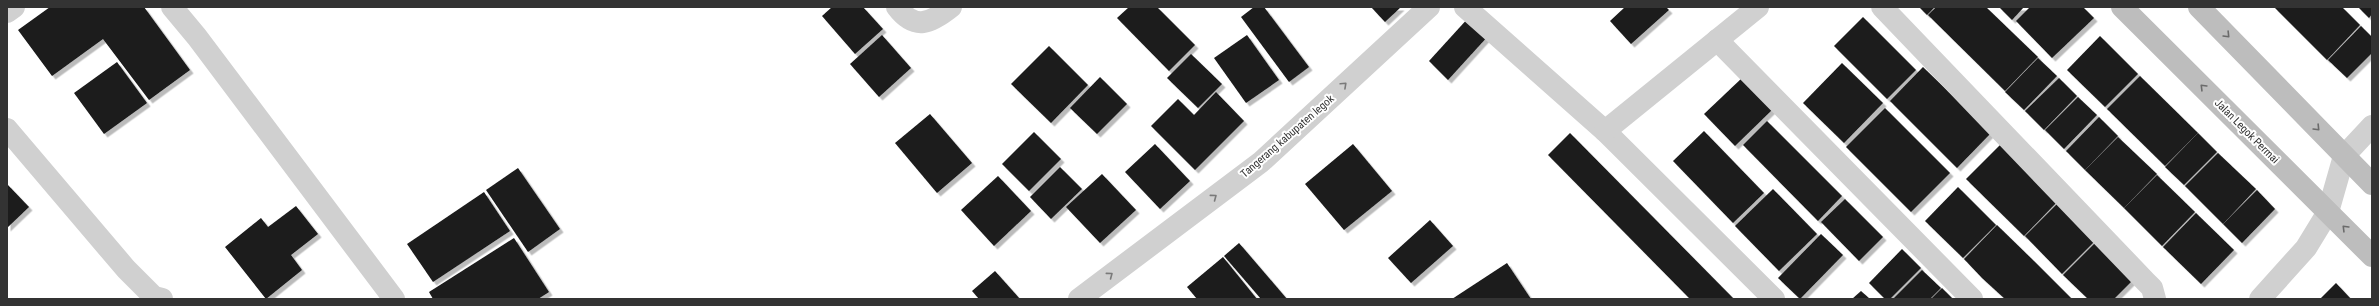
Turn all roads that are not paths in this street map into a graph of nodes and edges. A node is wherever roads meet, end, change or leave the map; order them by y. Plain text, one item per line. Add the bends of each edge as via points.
1 (14, 7) edge
2 (172, 7) edge
3 (897, 7) edge
4 (951, 7) edge
5 (1429, 7) edge
6 (1465, 7) edge
7 (1758, 7) edge
8 (1882, 7) edge
9 (2122, 7) edge
10 (2199, 7) edge
11 (7, 12) edge
12 (1717, 40) junction
13 (2372, 126) edge
14 (7, 129) edge
15 (1606, 131) junction
16 (2344, 156) junction
17 (2372, 184) edge
18 (2328, 212) junction
19 (2372, 256) edge
20 (162, 299) edge
21 (394, 299) edge
22 (1079, 299) edge
23 (1774, 299) edge
24 (1972, 299) edge
25 (2155, 299) edge
26 (2260, 299) edge

1 - 11 street
2 - 21 street
3 - 4 street via 905,17 920,23 935,20
22 -> 5 street, Tangerang kabupaten legok via 1261,162
6 - 15 street
7 - 12 street
8 - 25 street via 2152,288
18 -> 9 street, Jalan Legok Permai
10 -> 16 street
12 - 15 street
12 - 24 street
13 - 16 street
14 - 20 street via 126,269 154,297
15 - 23 street
16 - 17 street
16 - 18 street
19 -> 18 street, Jalan Legok Permai
18 - 26 street via 2306,248

